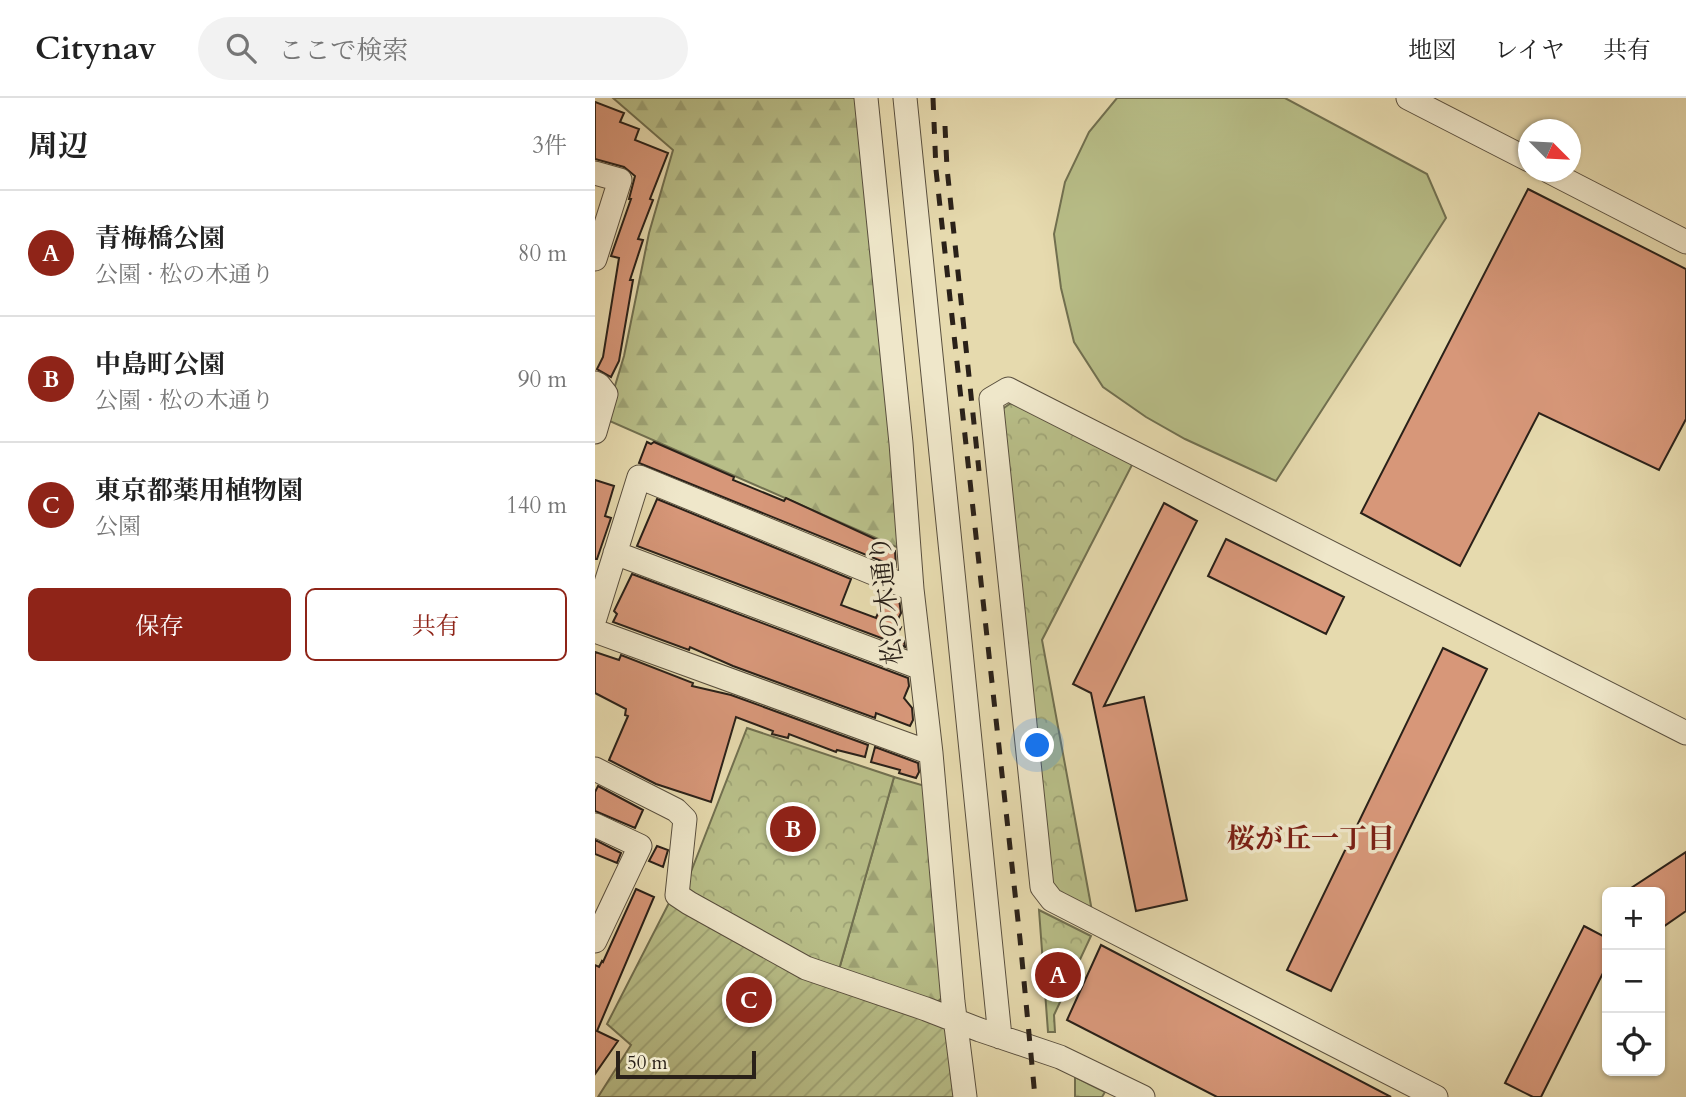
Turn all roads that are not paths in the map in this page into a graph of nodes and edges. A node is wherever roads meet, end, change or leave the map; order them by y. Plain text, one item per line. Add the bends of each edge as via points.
1 (866, 98) edge
2 (905, 98) edge
3 (1408, 98) edge
4 (1518, 155) edge
5 (595, 173) edge
6 (1569, 182) edge
7 (1686, 242) edge
8 (595, 259) edge
9 (595, 383) edge
10 (595, 432) edge
11 (615, 553) junction
12 (912, 589) junction
13 (595, 618) edge
14 (595, 631) edge
15 (921, 668) junction
16 (1686, 733) edge
17 (931, 753) junction
18 (595, 769) edge
19 (595, 825) edge
20 (595, 940) edge
21 (957, 1021) junction
22 (1000, 1037) junction
23 (965, 1097) edge
24 (1143, 1097) edge
25 (1436, 1097) edge

1 - 12 street, 松の木通り
2 - 22 street
3 - 4 street
5 - 8 street via 620,180
6 - 7 street
9 - 10 street via 606,394
11 - 12 street via 639,477
11 - 13 street
11 - 15 street
12 - 15 street, 松の木通り
14 - 17 street
15 - 17 street, 松の木通り
16 - 25 street via 1009,388 991,399 1041,887 1052,901
17 - 21 street, 松の木通り
18 - 21 street via 685,819 677,895 806,968
19 - 20 street via 640,846
21 - 22 street
21 - 23 street, 松の木通り
22 - 24 street via 1079,1064

